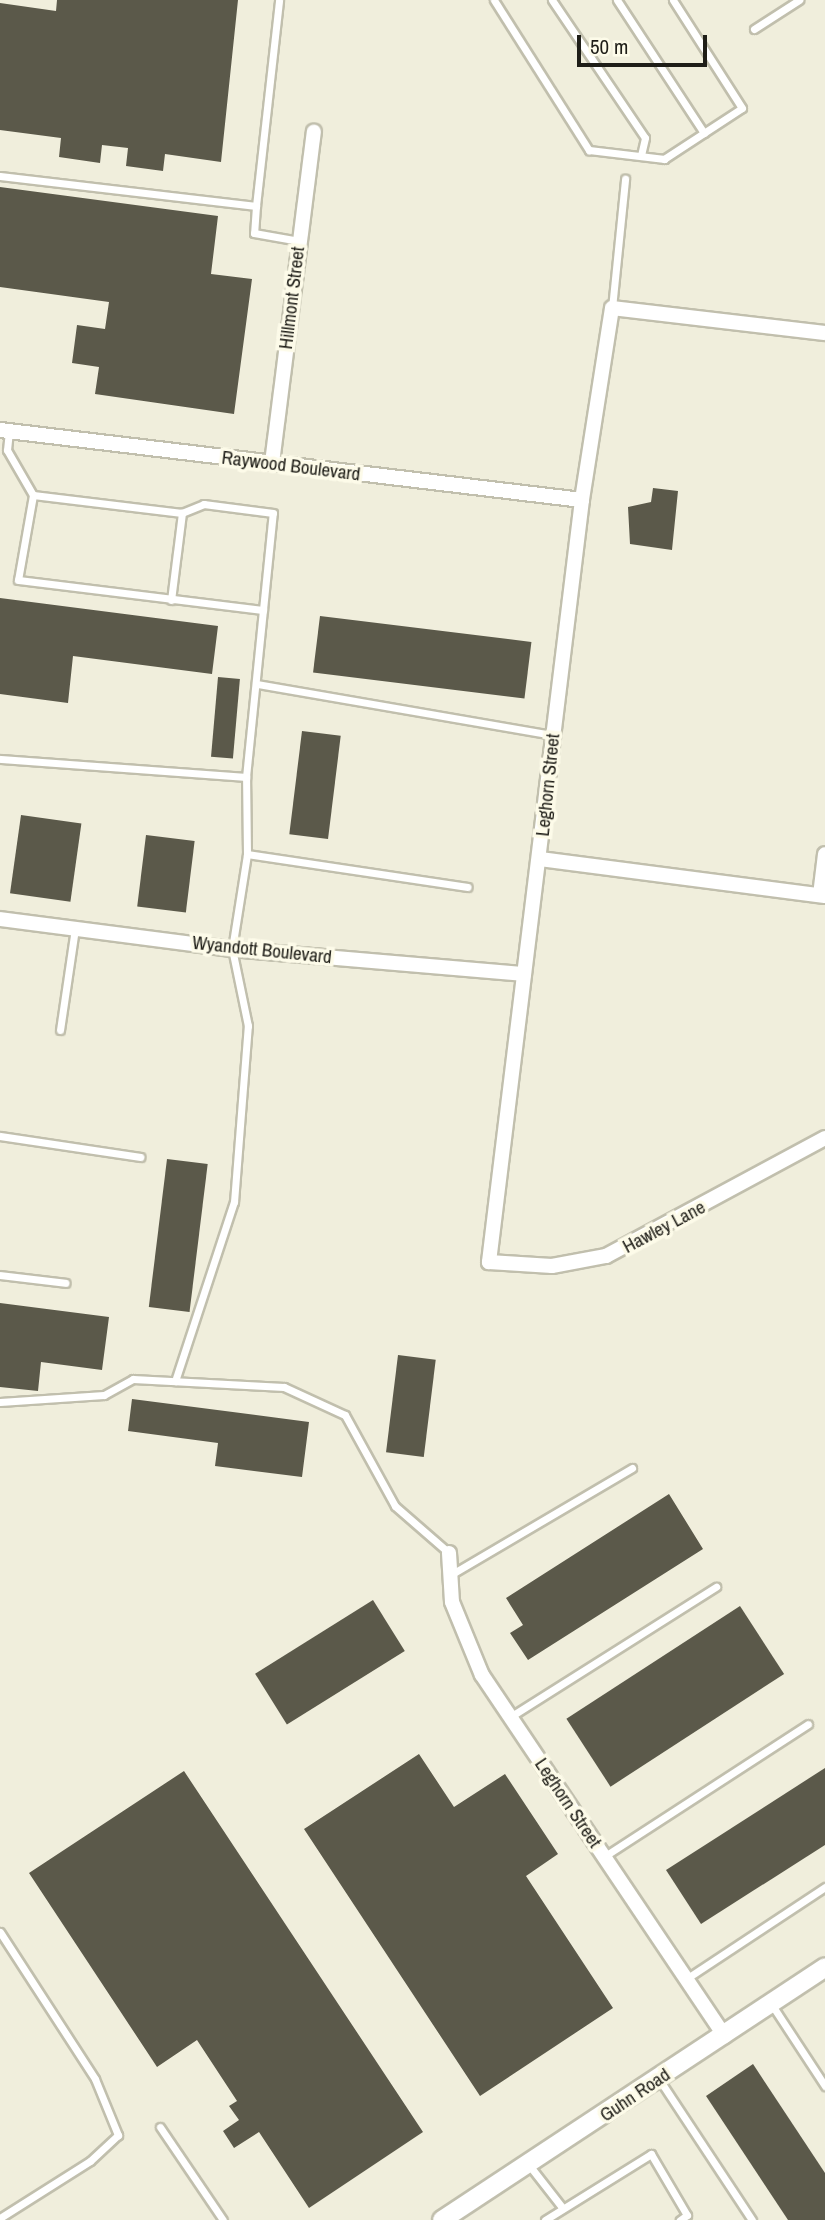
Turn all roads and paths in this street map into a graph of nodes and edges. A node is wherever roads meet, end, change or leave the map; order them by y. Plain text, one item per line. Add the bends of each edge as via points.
1 (279, 0) edge
2 (494, 0) edge
3 (552, 0) edge
4 (617, 0) edge
5 (673, 0) edge
6 (799, 0) edge
7 (754, 29) dead end
8 (314, 132) dead end
9 (704, 133) junction
10 (641, 156) junction
11 (0, 176) edge
12 (625, 179) dead end
13 (256, 206) junction
14 (299, 241) junction
15 (612, 308) junction
16 (825, 333) edge
17 (5, 430) edge
18 (272, 463) junction
19 (33, 495) junction
20 (582, 500) junction
21 (182, 513) junction
22 (171, 600) junction
23 (263, 610) junction
24 (257, 684) junction
25 (554, 735) junction
26 (0, 759) edge
27 (246, 777) junction
28 (247, 854) junction
29 (825, 854) edge
30 (540, 859) junction
31 (468, 887) dead end
32 (822, 895) edge
33 (0, 919) edge
34 (75, 929) junction
35 (232, 949) junction
36 (524, 974) junction
37 (60, 1030) dead end
38 (0, 1136) edge
39 (825, 1138) edge
40 (140, 1157) dead end
41 (489, 1262) joint
42 (0, 1275) edge
43 (66, 1283) dead end
44 (175, 1381) junction
45 (0, 1402) edge
46 (632, 1468) dead end
47 (449, 1553) joint
48 (452, 1574) junction
49 (716, 1587) dead end
50 (510, 1717) junction
51 (808, 1724) dead end
52 (604, 1857) junction
53 (825, 1887) edge
54 (0, 1932) edge
55 (825, 1967) edge
56 (686, 1979) junction
57 (772, 2004) junction
58 (725, 2036) junction
59 (659, 2079) junction
60 (825, 2086) edge
61 (160, 2127) dead end
62 (529, 2165) junction
63 (561, 2206) junction
64 (0, 2218) edge
65 (223, 2220) edge
66 (442, 2220) edge
67 (545, 2220) edge
68 (680, 2220) edge
69 (752, 2220) edge

1 - 13 lane
2 - 10 lane via 589,150
3 - 10 lane via 645,138
4 - 9 lane
5 - 9 lane via 741,108
6 - 7 lane
8 - 14 street, Hillmont Street
9 - 10 lane via 664,159
11 - 13 lane
12 - 15 lane
13 - 14 lane via 254,233
14 - 18 street, Hillmont Street
15 - 16 street
15 - 20 street, Leghorn Street
17 - 18 street, Raywood Boulevard
17 - 19 lane via 7,450
18 - 20 street, Raywood Boulevard
19 - 21 lane
19 - 22 lane via 18,580
20 - 25 street, Leghorn Street
21 - 22 lane
21 - 23 lane via 204,504 273,513
22 - 23 lane
23 - 24 lane
24 - 25 lane
24 - 27 lane
25 - 30 street, Leghorn Street
26 - 27 lane
27 - 28 lane
28 - 31 lane
28 - 35 lane
29 - 32 street
30 - 32 street
30 - 36 street, Leghorn Street
33 - 34 street, Wyandott Boulevard
34 - 35 street, Wyandott Boulevard
34 - 37 lane
35 - 36 street, Wyandott Boulevard
35 - 44 lane via 248,1026 234,1202
36 - 41 street, Leghorn Street
38 - 40 lane
39 - 41 street, Hawley Lane via 606,1256 552,1266
42 - 43 lane
44 - 45 lane via 133,1379 103,1395
44 - 47 lane via 285,1387 345,1416 395,1506
46 - 48 lane
47 - 48 street, Leghorn Street
48 - 50 street, Leghorn Street via 452,1602 477,1663
49 - 50 lane
50 - 52 street, Leghorn Street
51 - 52 lane
52 - 56 street, Leghorn Street
53 - 56 lane
54 - 64 lane via 95,2079 118,2135 90,2161
55 - 57 street, Guhn Road
56 - 58 street, Leghorn Street
57 - 58 street, Guhn Road
57 - 60 lane
58 - 59 street, Guhn Road
59 - 62 street, Guhn Road
59 - 69 lane
61 - 65 lane
62 - 63 lane
62 - 66 street, Guhn Road
63 - 67 lane
63 - 68 lane via 651,2154 687,2215

